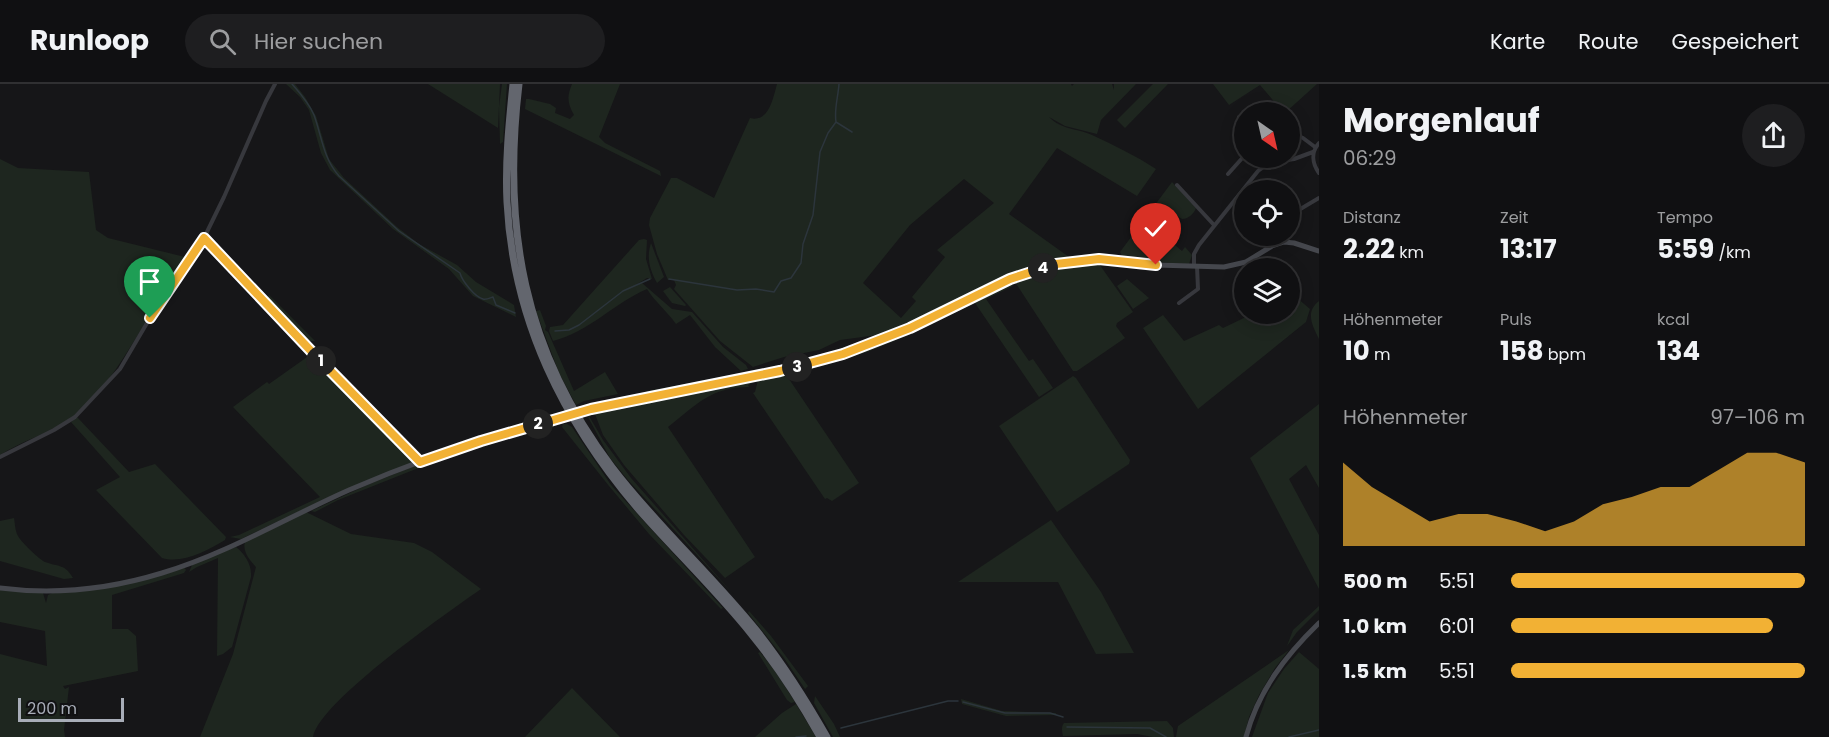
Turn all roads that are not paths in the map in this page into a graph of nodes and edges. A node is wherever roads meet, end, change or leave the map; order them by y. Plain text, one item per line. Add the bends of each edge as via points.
1 (275, 84) edge
2 (513, 84) edge
3 (519, 84) edge
4 (1300, 136) edge
5 (1319, 142) edge
6 (1314, 149) junction
7 (1300, 156) edge
8 (1234, 167) edge
9 (1261, 168) edge
10 (1319, 173) edge
11 (1228, 174) dead end
12 (1177, 185) dead end
13 (1319, 198) edge
14 (1300, 209) edge
15 (1214, 225) junction
16 (204, 238) junction
17 (1300, 244) edge
18 (1272, 246) edge
19 (1319, 251) edge
20 (1195, 266) junction
21 (1179, 303) dead end
22 (0, 457) edge
23 (420, 462) junction
24 (0, 588) edge
25 (1319, 623) edge
26 (798, 694) junction
27 (805, 705) junction
28 (820, 737) edge
29 (827, 737) edge
30 (1246, 737) edge

1 - 16 street
2 - 26 highway via 506,173 510,235 523,301 555,388 607,471 752,635
3 - 26 highway via 513,174 516,236 529,301 561,385 612,468 756,630
4 - 6 street
5 - 6 street
6 - 7 street
6 - 10 street via 1313,161
8 - 11 street
9 - 15 street
12 - 15 street
13 - 14 street
15 - 20 street via 1196,250
16 - 22 street via 120,369 87,405 66,424
16 - 23 street
17 - 19 street
18 - 20 street via 1240,264
20 - 21 street via 1198,289
20 - 23 street, bridge via 1087,259 1056,264 1010,279 910,328 843,354 780,371 586,410
23 - 24 street via 164,573 87,589
25 - 30 street via 1273,676 1257,703
26 - 27 highway
27 - 28 highway
27 - 29 highway

